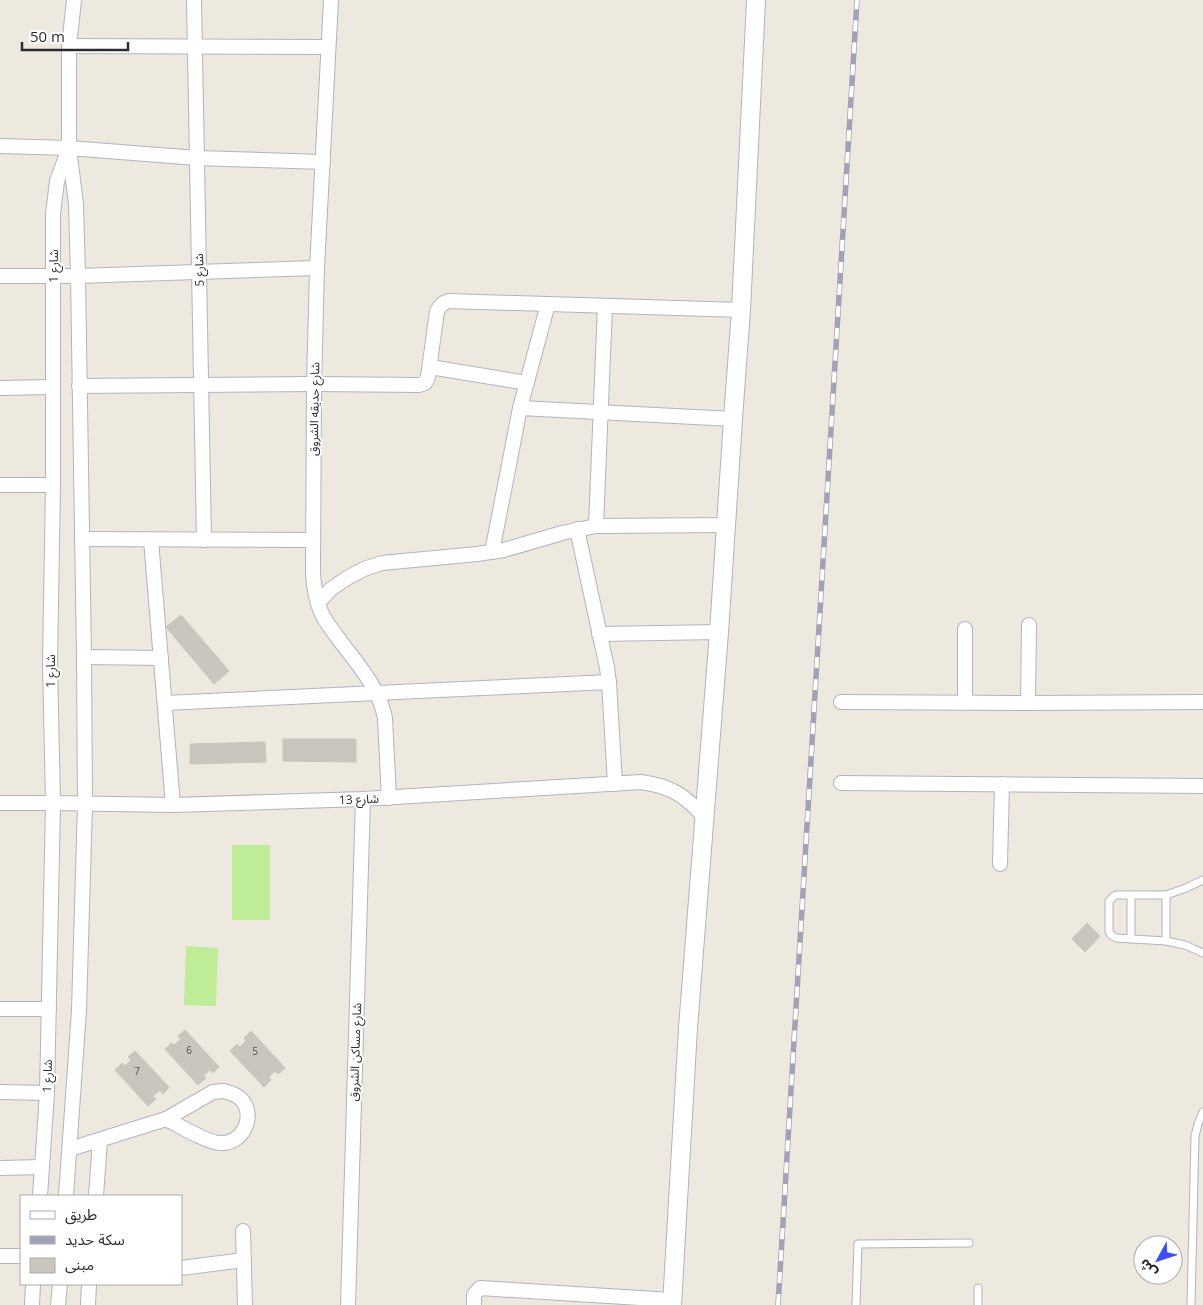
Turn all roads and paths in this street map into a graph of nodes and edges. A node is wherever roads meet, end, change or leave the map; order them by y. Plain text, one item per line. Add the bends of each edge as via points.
1 (74, 0) edge
2 (194, 0) edge
3 (330, 0) edge
4 (756, 0) edge
5 (69, 46) junction
6 (195, 46) junction
7 (328, 47) junction
8 (0, 146) edge
9 (70, 148) junction
10 (197, 158) junction
11 (323, 162) junction
12 (318, 268) junction
13 (199, 272) junction
14 (52, 275) junction
15 (0, 276) edge
16 (78, 276) junction
17 (548, 304) junction
18 (605, 306) junction
19 (741, 310) junction
20 (430, 367) junction
21 (527, 383) junction
22 (314, 384) junction
23 (201, 385) junction
24 (80, 386) junction
25 (53, 387) junction
26 (0, 388) edge
27 (520, 408) junction
28 (601, 412) junction
29 (733, 419) junction
30 (0, 484) edge
31 (53, 485) junction
32 (726, 525) junction
33 (596, 526) junction
34 (577, 529) junction
35 (82, 540) junction
36 (150, 540) junction
37 (204, 540) junction
38 (313, 540) junction
39 (492, 552) junction
40 (318, 603) junction
41 (1029, 625) dead end
42 (965, 629) dead end
43 (719, 632) junction
44 (599, 634) junction
45 (84, 657) junction
46 (161, 658) junction
47 (609, 682) junction
48 (376, 692) junction
49 (841, 702) dead end
50 (965, 702) junction
51 (1203, 702) edge
52 (165, 703) junction
53 (1028, 703) junction
54 (841, 783) dead end
55 (615, 784) junction
56 (1002, 784) junction
57 (1203, 786) edge
58 (389, 798) junction
59 (363, 799) junction
60 (0, 803) edge
61 (53, 803) junction
62 (85, 804) junction
63 (173, 806) junction
64 (705, 818) junction
65 (1000, 864) dead end
66 (1203, 880) edge
67 (1131, 895) junction
68 (1166, 895) junction
69 (1131, 939) junction
70 (1166, 941) junction
71 (1203, 953) edge
72 (0, 1009) edge
73 (49, 1009) junction
74 (0, 1092) edge
75 (47, 1093) junction
76 (1203, 1112) edge
77 (166, 1119) junction
78 (100, 1140) junction
79 (70, 1149) junction
80 (42, 1167) junction
81 (0, 1168) edge
82 (40, 1195) edge
83 (66, 1195) edge
84 (96, 1195) edge
85 (243, 1231) dead end
86 (968, 1243) dead end
87 (0, 1256) edge
88 (20, 1256) edge
89 (244, 1260) junction
90 (182, 1268) edge
91 (33, 1285) edge
92 (60, 1285) edge
93 (90, 1285) edge
94 (978, 1288) dead end
95 (672, 1303) edge
96 (32, 1305) edge
97 (58, 1305) edge
98 (88, 1305) edge
99 (245, 1305) edge
100 (348, 1305) edge
101 (474, 1305) edge
102 (856, 1305) edge
103 (978, 1305) edge
104 (1191, 1305) edge

1 - 5 street, شارع 1
2 - 6 street, شارع 5
3 - 7 street, شارع حديقه الشروق
4 - 19 street
5 - 6 street
5 - 9 street, شارع 1
6 - 7 street
6 - 10 street, شارع 5
7 - 11 street, شارع حديقه الشروق
8 - 9 street
9 - 10 street
9 - 14 street, شارع 1 via 56,181
9 - 16 street, شارع 1
10 - 11 street
10 - 13 street, شارع 5
11 - 12 street, شارع حديقه الشروق
12 - 13 street
12 - 22 street, شارع حديقه الشروق
13 - 16 street
13 - 23 street, شارع 5
14 - 15 street
14 - 16 street
14 - 25 street, شارع 1
16 - 24 street, شارع 1
17 - 18 street
17 - 20 street via 444,302 437,311
17 - 21 street
18 - 19 street
18 - 28 street
19 - 29 street
20 - 21 street
20 - 22 street via 425,383 419,385
21 - 27 street
22 - 23 street
22 - 38 street, شارع حديقه الشروق
23 - 24 street
23 - 37 street, شارع 5
24 - 35 street, شارع 1
25 - 26 street
25 - 31 street, شارع 1
27 - 28 street
27 - 39 street
28 - 29 street
28 - 33 street
29 - 32 street
30 - 31 street
31 - 61 street, شارع 1 via 50,663
32 - 33 street
32 - 43 street
33 - 34 street
34 - 39 street
34 - 44 street
35 - 36 street
35 - 45 street, شارع 1
36 - 37 street
36 - 46 street
37 - 38 street
38 - 40 street, شارع حديقه الشروق via 314,588
39 - 40 street via 382,563 347,578
40 - 48 street, شارع حديقه الشروق via 324,617
41 - 53 street
42 - 50 street
43 - 44 street
43 - 64 street
44 - 47 street
45 - 46 street
45 - 62 street, شارع 1
46 - 52 street
47 - 48 street
47 - 55 street
48 - 52 street
48 - 58 street, شارع حديقه الشروق via 385,718
49 - 50 street
50 - 53 street
51 - 53 street
52 - 63 street
54 - 56 street
55 - 58 street, شارع 13
55 - 64 street, شارع 13 via 641,782 670,789 683,796
56 - 57 street
56 - 65 street
58 - 59 street, شارع 13
59 - 63 street, شارع 13
59 - 100 street, شارع مساكن الشروق
60 - 61 street, شارع 13
61 - 62 street, شارع 13
61 - 73 street, شارع 1
62 - 63 street, شارع 13
62 - 79 street, شارع 1 via 80,1010
64 - 95 street via 688,1028
66 - 68 lane
67 - 68 lane
67 - 69 lane
67 - 69 lane via 1116,896 1109,901 1109,931 1116,938
68 - 70 lane
69 - 70 lane
70 - 71 lane
72 - 73 street
73 - 75 street, شارع 1
74 - 75 street
75 - 80 street, شارع 1
76 - 104 lane via 1195,1136
77 - 77 street via 213,1092 224,1091 242,1100 248,1120 238,1138 218,1144
77 - 78 street
78 - 79 street
78 - 84 street
79 - 83 street, شارع 1
80 - 81 street
80 - 82 street, شارع 1
85 - 89 street
86 - 102 lane via 858,1244
87 - 88 street
89 - 90 street
89 - 99 street
91 - 96 street
92 - 97 street
93 - 98 street
94 - 103 lane
95 - 101 street via 480,1288 474,1295

